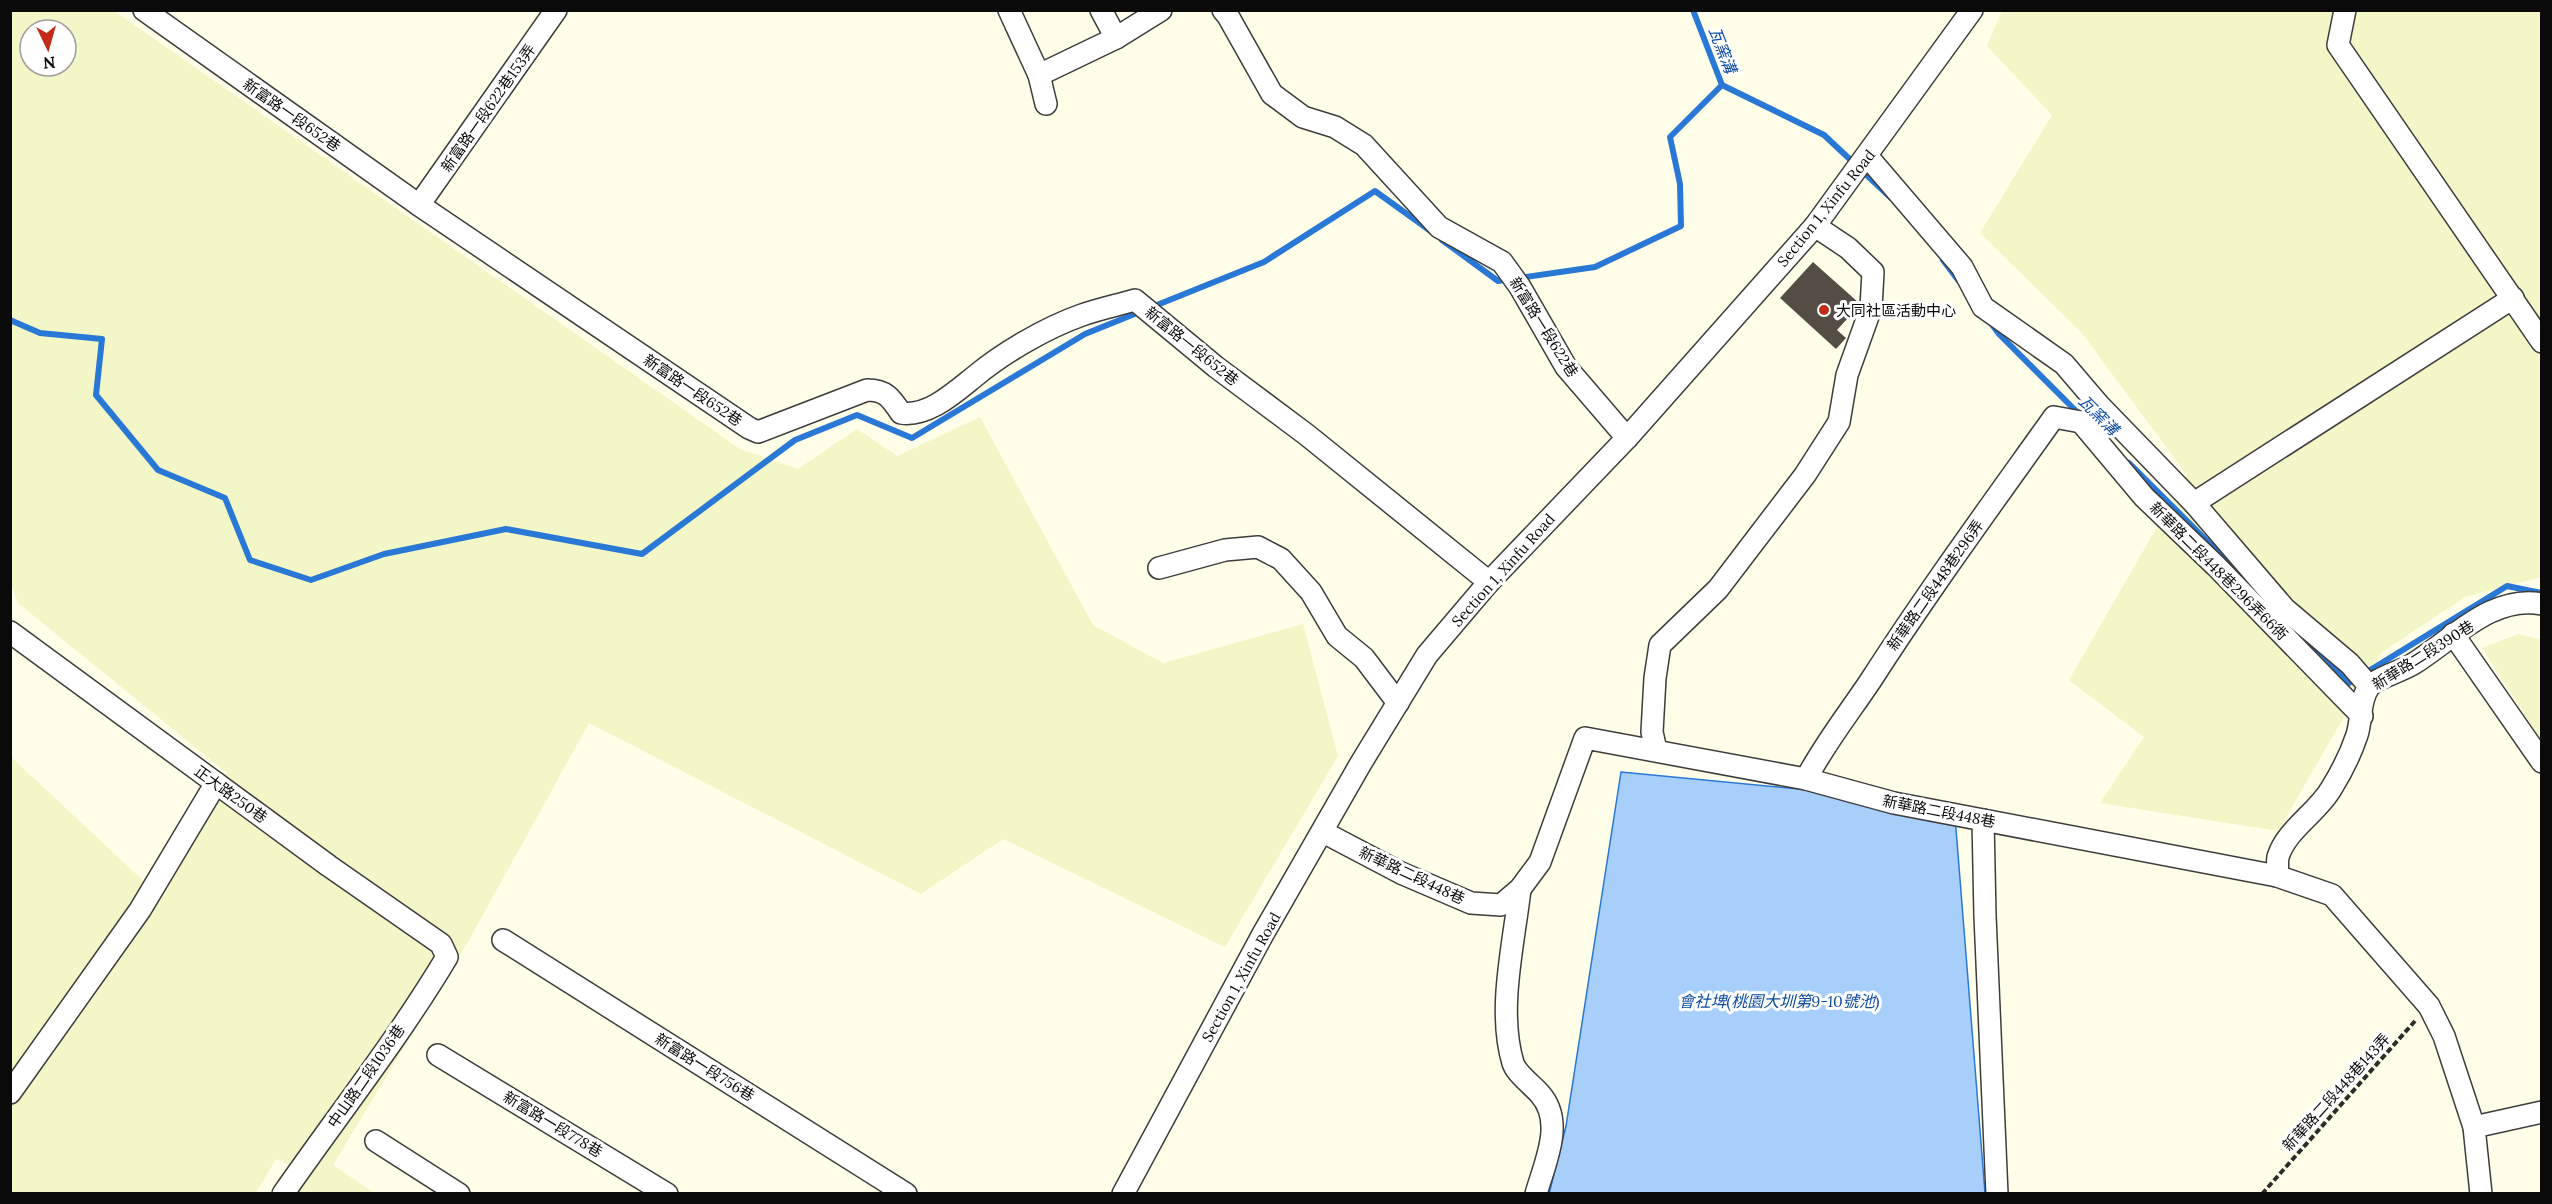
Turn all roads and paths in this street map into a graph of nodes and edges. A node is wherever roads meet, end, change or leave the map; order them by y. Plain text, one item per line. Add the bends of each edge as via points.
1 (144, 10) edge
2 (556, 10) edge
3 (1009, 10) edge
4 (1101, 10) edge
5 (1161, 10) edge
6 (1223, 10) edge
7 (1972, 10) edge
8 (2345, 10) edge
9 (1116, 38) junction
10 (1040, 75) junction
11 (1046, 104) dead end
12 (1868, 157) junction
13 (419, 204) junction
14 (1815, 226) junction
15 (2512, 298) junction
16 (2541, 342) edge
17 (2099, 405) junction
18 (2081, 422) junction
19 (1627, 438) junction
20 (2194, 503) junction
21 (1159, 568) dead end
22 (1489, 582) junction
23 (2541, 604) edge
24 (10, 632) edge
25 (2453, 634) junction
26 (2369, 686) junction
27 (1398, 703) junction
28 (2362, 716) junction
29 (1656, 750) junction
30 (2541, 762) edge
31 (1806, 779) junction
32 (216, 783) junction
33 (1983, 820) junction
34 (1323, 832) junction
35 (2277, 876) junction
36 (1520, 890) junction
37 (503, 940) dead end
38 (447, 957) joint
39 (2429, 1006) junction
40 (438, 1055) dead end
41 (10, 1093) edge
42 (2541, 1112) edge
43 (2474, 1127) junction
44 (376, 1141) dead end
45 (283, 1194) edge
46 (459, 1194) edge
47 (667, 1194) edge
48 (906, 1194) edge
49 (1123, 1194) edge
50 (1536, 1194) edge
51 (1997, 1194) edge
52 (2262, 1194) edge
53 (2481, 1194) edge

1 - 13 street, 新富路一段652巷
2 - 13 street, 新富路一段622巷153弄
3 - 10 street
4 - 9 street
5 - 9 street
6 - 19 street, 新富路一段622巷 via 1272,94 1303,117 1335,127 1364,145 1439,227 1502,262 1566,367
7 - 12 street, Section 1, Xinfu Road
8 - 15 street via 2338,45
9 - 10 street
10 - 11 street
12 - 14 street, Section 1, Xinfu Road
12 - 17 street via 1962,267 1983,307 2064,364
13 - 22 street, 新富路一段652巷 via 758,432 867,390 889,395 901,413 922,411 950,396 1001,355 1081,315 1135,300
14 - 19 street, Section 1, Xinfu Road
14 - 29 street via 1848,248 1873,272 1871,308 1847,375 1839,422 1805,475 1725,581 1660,645 1652,732
15 - 16 street
15 - 20 street
17 - 18 street
17 - 20 street
18 - 28 street, 新華路二段448巷296弄66衖 via 2144,497
18 - 31 street, 新華路二段448巷296弄 via 2054,417 1923,600 1822,748
19 - 22 street, Section 1, Xinfu Road
20 - 26 street via 2285,609 2350,664
21 - 27 street via 1225,550 1258,547 1281,560 1311,592 1337,636 1364,658
22 - 27 street, Section 1, Xinfu Road via 1427,655
23 - 25 street, 新華路二段390巷 via 2508,604
24 - 32 street, 正大路250巷
25 - 26 street, 新華路二段390巷 via 2413,664
25 - 30 street
26 - 28 street, 新華路二段390巷 via 2362,700
27 - 34 street, Section 1, Xinfu Road
28 - 35 street, 新華路二段390巷 via 2331,790 2288,839 2278,857
29 - 31 street, 新華路二段448巷
29 - 36 street, 新華路二段448巷 via 1585,738 1540,862
31 - 33 street, 新華路二段448巷 via 1894,803
32 - 38 street, 正大路250巷 via 441,944
32 - 41 street via 140,910
33 - 35 street, 新華路二段448巷
33 - 51 street
34 - 36 street, 新華路二段448巷 via 1401,873 1471,903 1501,905
34 - 49 street, Section 1, Xinfu Road via 1263,934
35 - 39 street, 新華路二段448巷 via 2332,895
36 - 50 street via 1505,1014 1514,1065 1548,1103 1552,1122 1552,1138
37 - 48 street, 新富路一段756巷
38 - 45 street, 中山路二段1036巷
39 - 43 street, 新華路二段448巷 via 2444,1036
39 - 52 path, 新華路二段448巷143弄
40 - 47 street, 新富路一段778巷
42 - 43 street
43 - 53 street, 新華路二段448巷
44 - 46 street

